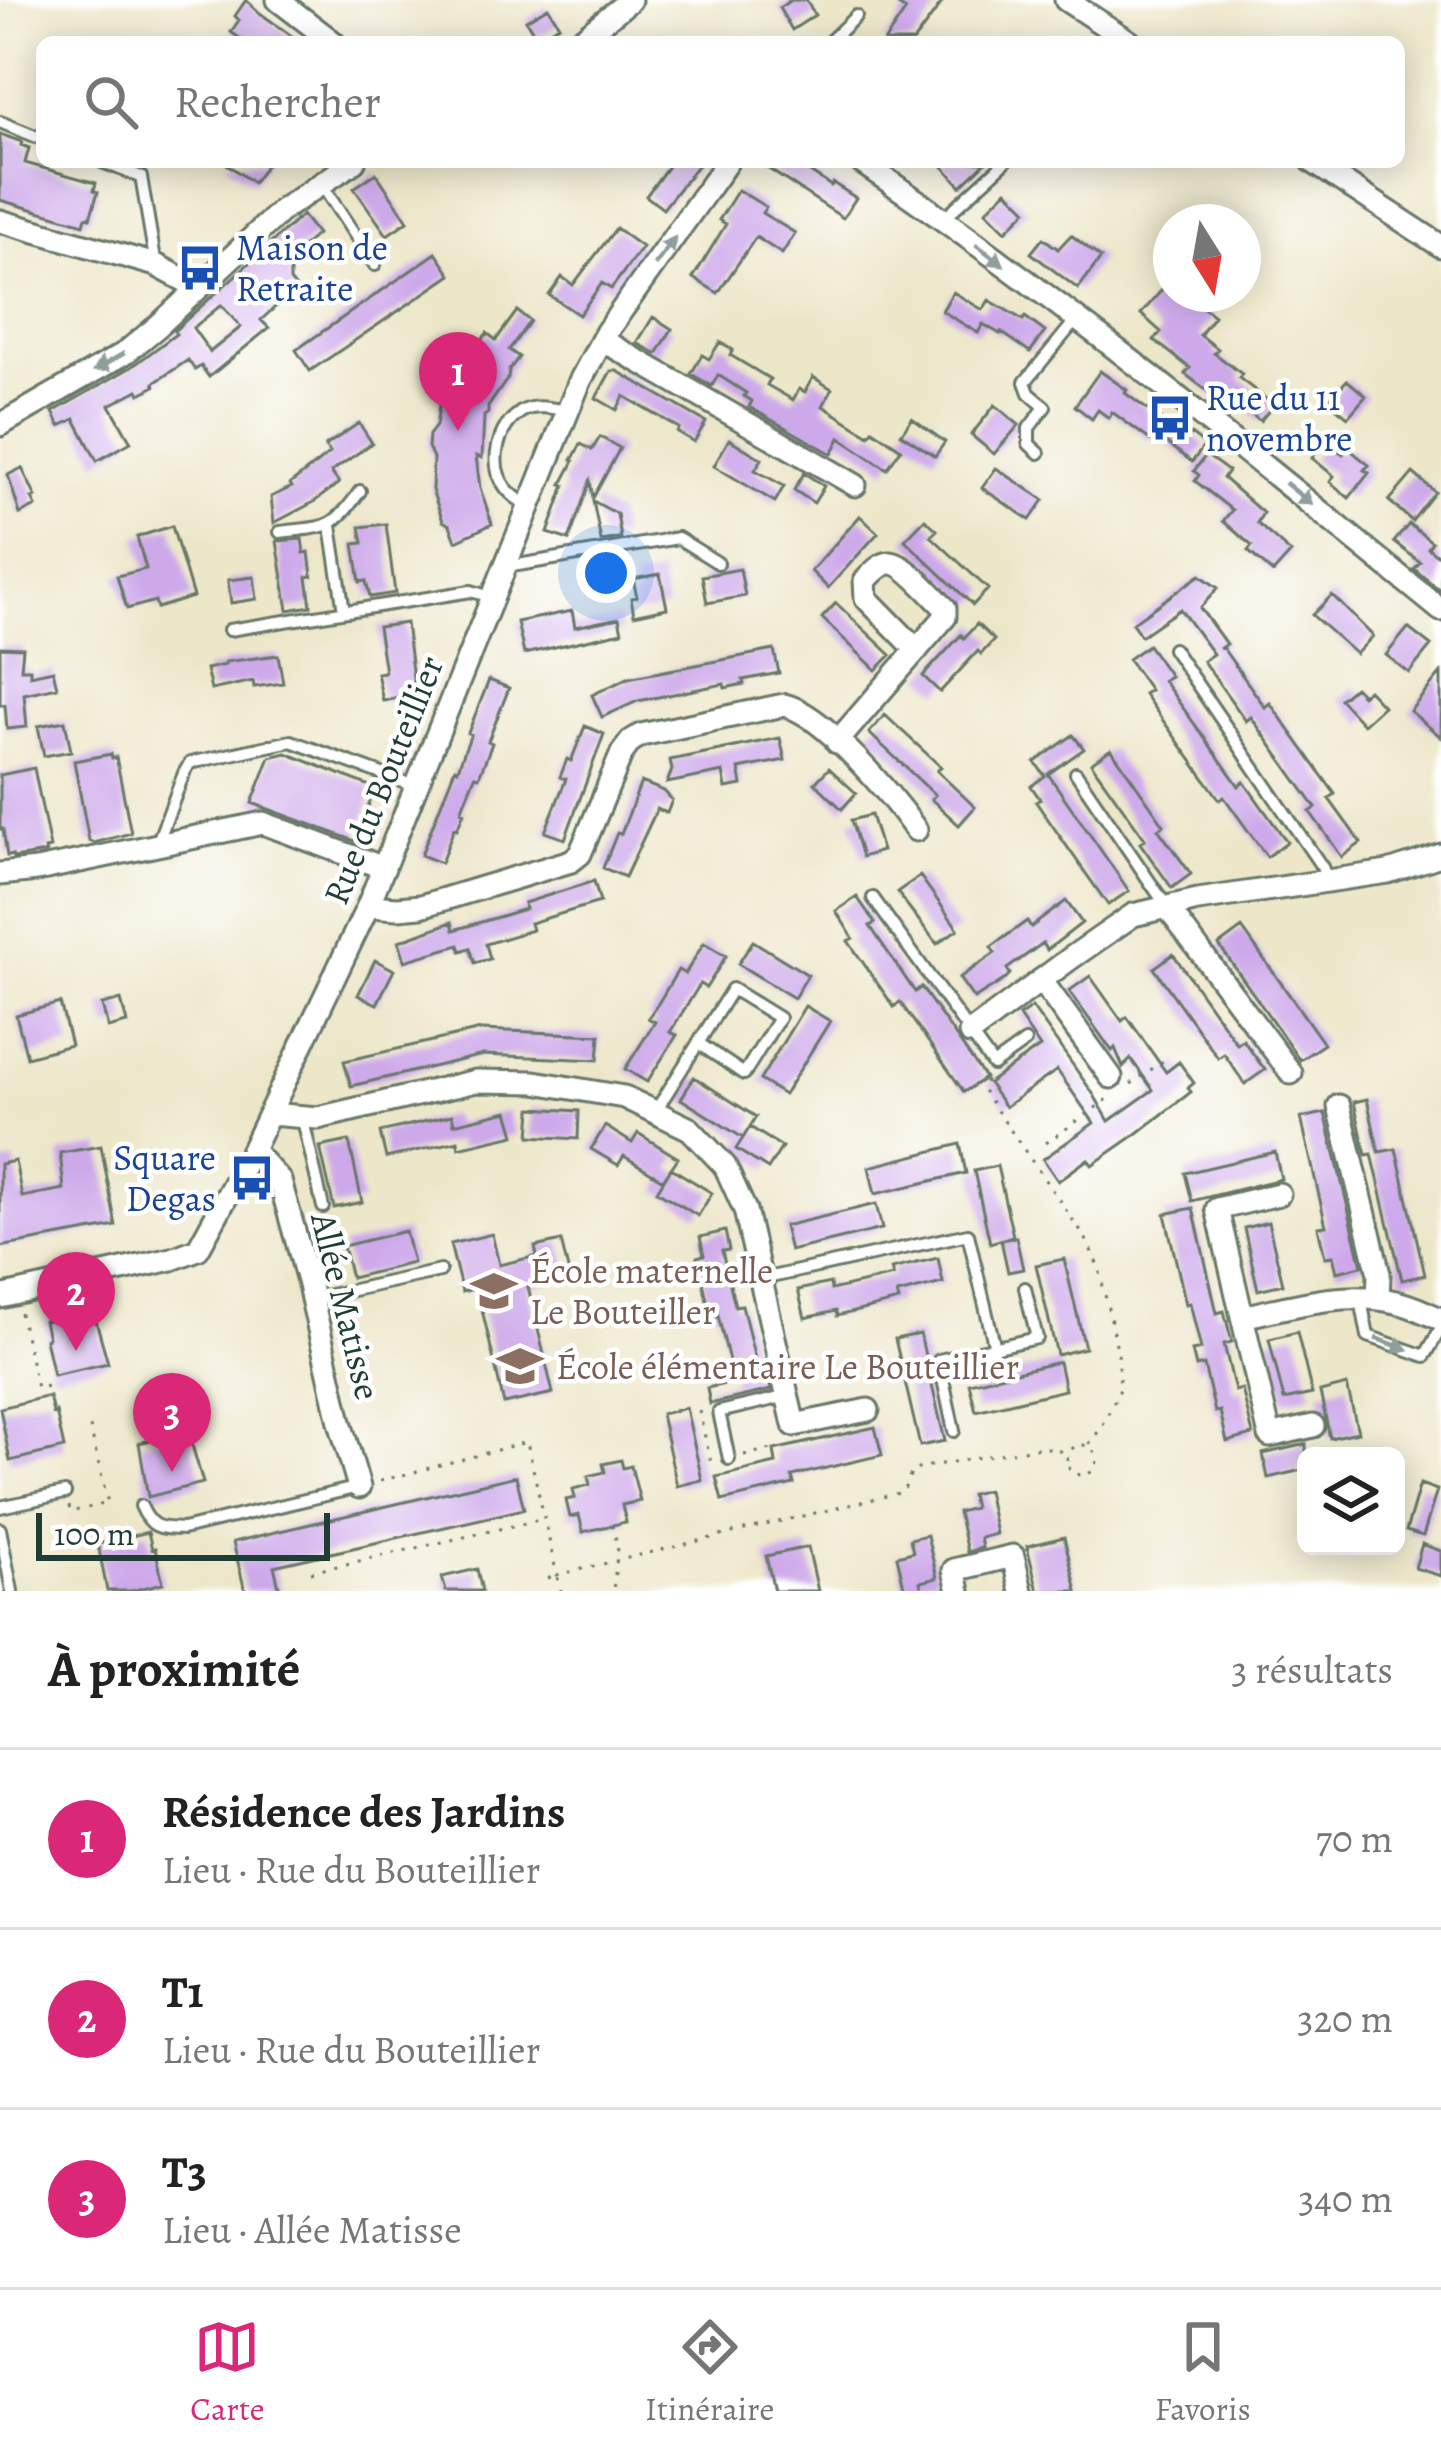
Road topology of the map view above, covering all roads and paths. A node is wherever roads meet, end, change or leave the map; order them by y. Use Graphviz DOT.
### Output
graph roads {
  1 [pos="278,0"];
  2 [pos="630,0"];
  3 [pos="1066,0"];
  4 [pos="856,16"];
  5 [pos="325,36"];
  6 [pos="585,36"];
  7 [pos="836,36"];
  8 [pos="1121,36"];
  9 [pos="0,122"];
  10 [pos="36,137"];
  11 [pos="118,168"];
  12 [pos="345,168"];
  13 [pos="724,168"];
  14 [pos="870,168"];
  15 [pos="998,168"];
  16 [pos="1322,168"];
  17 [pos="321,184"];
  18 [pos="943,219"];
  19 [pos="0,221"];
  20 [pos="1441,246"];
  21 [pos="156,265"];
  22 [pos="375,265"];
  23 [pos="199,288"];
  24 [pos="1076,320"];
  25 [pos="602,340"];
  26 [pos="567,411"];
  27 [pos="0,425"];
  28 [pos="1039,453"];
  29 [pos="855,485"];
  30 [pos="360,491"];
  31 [pos="528,507"];
  32 [pos="331,526"];
  33 [pos="280,532"];
  34 [pos="506,561"];
  35 [pos="718,563"];
  36 [pos="492,597"];
  37 [pos="1441,610"];
  38 [pos="344,611"];
  39 [pos="229,629"];
  40 [pos="1173,649"];
  41 [pos="917,650"];
  42 [pos="837,742"];
  43 [pos="1076,773"];
  44 [pos="418,787"];
  45 [pos="916,830"];
  46 [pos="157,845"];
  47 [pos="1441,856"];
  48 [pos="384,868"];
  49 [pos="0,874"];
  50 [pos="1328,881"];
  51 [pos="873,898"];
  52 [pos="368,906"];
  53 [pos="1167,907"];
  54 [pos="1041,980"];
  55 [pos="970,1034"];
  56 [pos="1025,1042"];
  57 [pos="698,1043"];
  58 [pos="1167,1058"];
  59 [pos="993,1065"];
  60 [pos="1291,1073"];
  61 [pos="1111,1077"];
  62 [pos="1339,1106"];
  63 [pos="655,1112"];
  64 [pos="270,1114"];
  65 [pos="302,1116"];
  66 [pos="1046,1143"];
  67 [pos="251,1150"];
  68 [pos="1279,1194"];
  69 [pos="323,1207"];
  70 [pos="440,1271"];
  71 [pos="762,1279"];
  72 [pos="1025,1288"];
  73 [pos="8,1295"];
  74 [pos="1369,1298"];
  75 [pos="312,1299"];
  76 [pos="1243,1317"];
  77 [pos="1441,1318"];
  78 [pos="1441,1328"];
  79 [pos="995,1348"];
  80 [pos="55,1385"];
  81 [pos="788,1396"];
  82 [pos="868,1410"];
  83 [pos="89,1423"];
  84 [pos="1313,1426"];
  85 [pos="954,1431"];
  86 [pos="1088,1444"];
  87 [pos="1067,1454"];
  88 [pos="729,1459"];
  89 [pos="359,1486"];
  90 [pos="65,1492"];
  91 [pos="141,1506"];
  92 [pos="0,1507"];
  93 [pos="544,1518"];
  94 [pos="612,1525"];
  95 [pos="0,1529"];
  96 [pos="618,1561"];
  97 [pos="310,1572"];
  98 [pos="557,1575"];
  99 [pos="548,1578"];
  100 [pos="12,1591"];
  101 [pos="561,1591"];
  102 [pos="614,1591"];
  103 [pos="959,1591"];
  104 [pos="1022,1591"];
  1 -- 5 [label="street"];
  2 -- 6 [label="street"];
  3 -- 8 [label="street"];
  4 -- 7 [label="lane"];
  9 -- 10 [label="lane"];
  11 -- 21 [label="lane"];
  12 -- 17 [label="street"];
  25 -- 13 [label="street, Rue du Bouteillier, one-way"];
  14 -- 18 [label="street"];
  15 -- 18 [label="lane"];
  16 -- 20 [label="street"];
  17 -- 22 [label="lane"];
  17 -- 23 [label="street"];
  18 -- 24 [label="street, one-way"];
  19 -- 21 [label="street"];
  21 -- 23 [label="street"];
  23 -- 27 [label="street, one-way"];
  24 -- 28 [label="lane"];
  24 -- 37 [label="street, one-way"];
  25 -- 26 [label="street, Rue du Bouteillier"];
  25 -- 29 [label="street"];
  26 -- 31 [label="street, Rue du Bouteillier"];
  26 -- 31 [label="lane"];
  30 -- 32 [label="lane"];
  31 -- 34 [label="street, Rue du Bouteillier"];
  32 -- 33 [label="lane"];
  32 -- 38 [label="lane"];
  34 -- 35 [label="lane"];
  34 -- 36 [label="street, Rue du Bouteillier"];
  36 -- 38 [label="lane"];
  36 -- 44 [label="street, Rue du Bouteillier"];
  38 -- 39 [label="lane"];
  40 -- 50 [label="lane"];
  41 -- 42 [label="street"];
  42 -- 45 [label="street"];
  42 -- 52 [label="street"];
  43 -- 53 [label="lane"];
  44 -- 46 [label="lane"];
  44 -- 48 [label="street, Rue du Bouteillier"];
  46 -- 48 [label="street"];
  46 -- 49 [label="street"];
  47 -- 50 [label="street"];
  48 -- 52 [label="street, Rue du Bouteillier"];
  50 -- 53 [label="street"];
  51 -- 55 [label="lane"];
  52 -- 64 [label="street, Rue du Bouteillier"];
  53 -- 54 [label="street"];
  53 -- 60 [label="street"];
  54 -- 55 [label="street"];
  54 -- 61 [label="street"];
  55 -- 59 [label="lane"];
  56 -- 59 [label="lane"];
  57 -- 57 [label="lane"];
  57 -- 63 [label="lane"];
  58 -- 66 [label="path"];
  59 -- 86 [label="path"];
  62 -- 74 [label="street"];
  63 -- 65 [label="street"];
  63 -- 71 [label="street"];
  64 -- 65 [label="street"];
  64 -- 67 [label="street, Rue du Bouteillier"];
  65 -- 69 [label="lane"];
  67 -- 73 [label="street, Rue du Bouteillier"];
  67 -- 75 [label="street, Allée Matisse"];
  68 -- 76 [label="street"];
  70 -- 75 [label="lane"];
  71 -- 79 [label="lane"];
  71 -- 81 [label="street"];
  72 -- 79 [label="lane"];
  73 -- 80 [label="path"];
  74 -- 76 [label="street"];
  74 -- 77 [label="street"];
  74 -- 78 [label="lane, one-way"];
  75 -- 89 [label="street, Allée Matisse"];
  76 -- 84 [label="street"];
  79 -- 85 [label="lane"];
  81 -- 82 [label="street"];
  81 -- 88 [label="lane"];
  83 -- 90 [label="path"];
  86 -- 87 [label="path"];
  86 -- 87 [label="path"];
  87 -- 96 [label="path"];
  89 -- 91 [label="lane"];
  89 -- 93 [label="path"];
  90 -- 92 [label="lane"];
  93 -- 97 [label="path"];
  93 -- 98 [label="path"];
  94 -- 96 [label="path"];
  95 -- 100 [label="lane"];
  96 -- 98 [label="path"];
  96 -- 102 [label="path"];
  98 -- 99 [label="path"];
  98 -- 101 [label="path"];
  103 -- 104 [label="street"];
}
